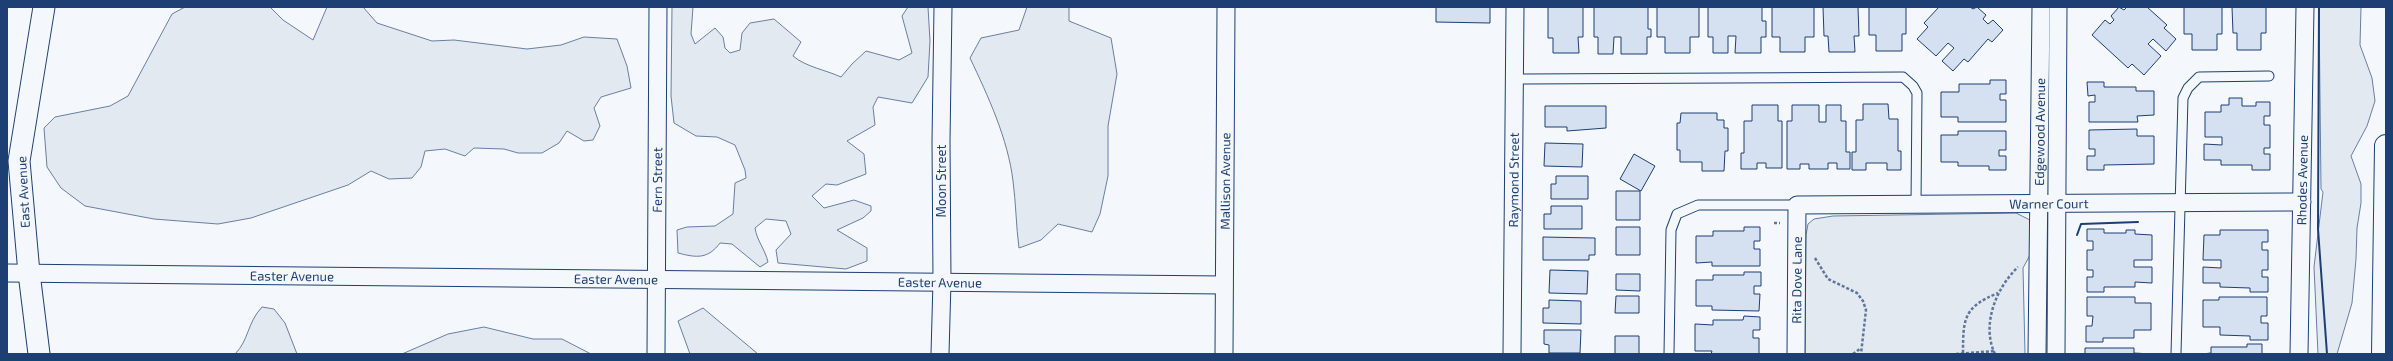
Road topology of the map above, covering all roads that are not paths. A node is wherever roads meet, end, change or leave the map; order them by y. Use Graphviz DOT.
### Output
graph roads {
  1 [pos="44,7"];
  2 [pos="658,7"];
  3 [pos="943,7"];
  4 [pos="1226,7"];
  5 [pos="1515,7"];
  6 [pos="2041,7"];
  7 [pos="2058,7"];
  8 [pos="2305,7"];
  9 [pos="2269,76"];
  10 [pos="1514,80"];
  11 [pos="2386,146"];
  12 [pos="2302,202"];
  13 [pos="2178,203"];
  14 [pos="2058,204"];
  15 [pos="1797,205"];
  16 [pos="1916,205"];
  17 [pos="2038,205"];
  18 [pos="7,273"];
  19 [pos="29,273"];
  20 [pos="656,279"];
  21 [pos="942,282"];
  22 [pos="1224,285"];
  23 [pos="39,354"];
  24 [pos="656,354"];
  25 [pos="940,354"];
  26 [pos="1224,354"];
  27 [pos="1512,354"];
  28 [pos="1669,354"];
  29 [pos="1796,354"];
  30 [pos="2037,354"];
  31 [pos="2056,354"];
  32 [pos="2176,354"];
  33 [pos="2299,354"];
  34 [pos="2383,354"];
  1 -- 19 [label="street, East Avenue"];
  2 -- 20 [label="street, Fern Street"];
  3 -- 21 [label="street, Moon Street"];
  4 -- 22 [label="street, Mallison Avenue"];
  5 -- 10 [label="street, Raymond Street"];
  6 -- 17 [label="street, Edgewood Avenue"];
  7 -- 14 [label="street, Edgewood Avenue"];
  8 -- 12 [label="street, Rhodes Avenue"];
  9 -- 13 [label="lane"];
  10 -- 16 [label="lane"];
  10 -- 27 [label="street, Raymond Street"];
  11 -- 34 [label="main road"];
  12 -- 13 [label="street, Warner Court"];
  12 -- 33 [label="street, Rhodes Avenue"];
  13 -- 14 [label="street, Warner Court"];
  13 -- 32 [label="lane"];
  14 -- 17 [label="street, Warner Court"];
  14 -- 31 [label="street, Edgewood Avenue"];
  15 -- 16 [label="street, Warner Court"];
  15 -- 28 [label="lane"];
  15 -- 29 [label="street, Rita Dove Lane"];
  16 -- 17 [label="street, Warner Court"];
  17 -- 30 [label="street, Edgewood Avenue"];
  18 -- 19 [label="street, Easter Avenue"];
  19 -- 20 [label="street, Easter Avenue"];
  19 -- 23 [label="street, East Avenue"];
  20 -- 21 [label="street, Easter Avenue"];
  20 -- 24 [label="street, Fern Street"];
  21 -- 22 [label="street, Easter Avenue"];
  21 -- 25 [label="street, Moon Street"];
  22 -- 26 [label="street, Mallison Avenue"];
}
